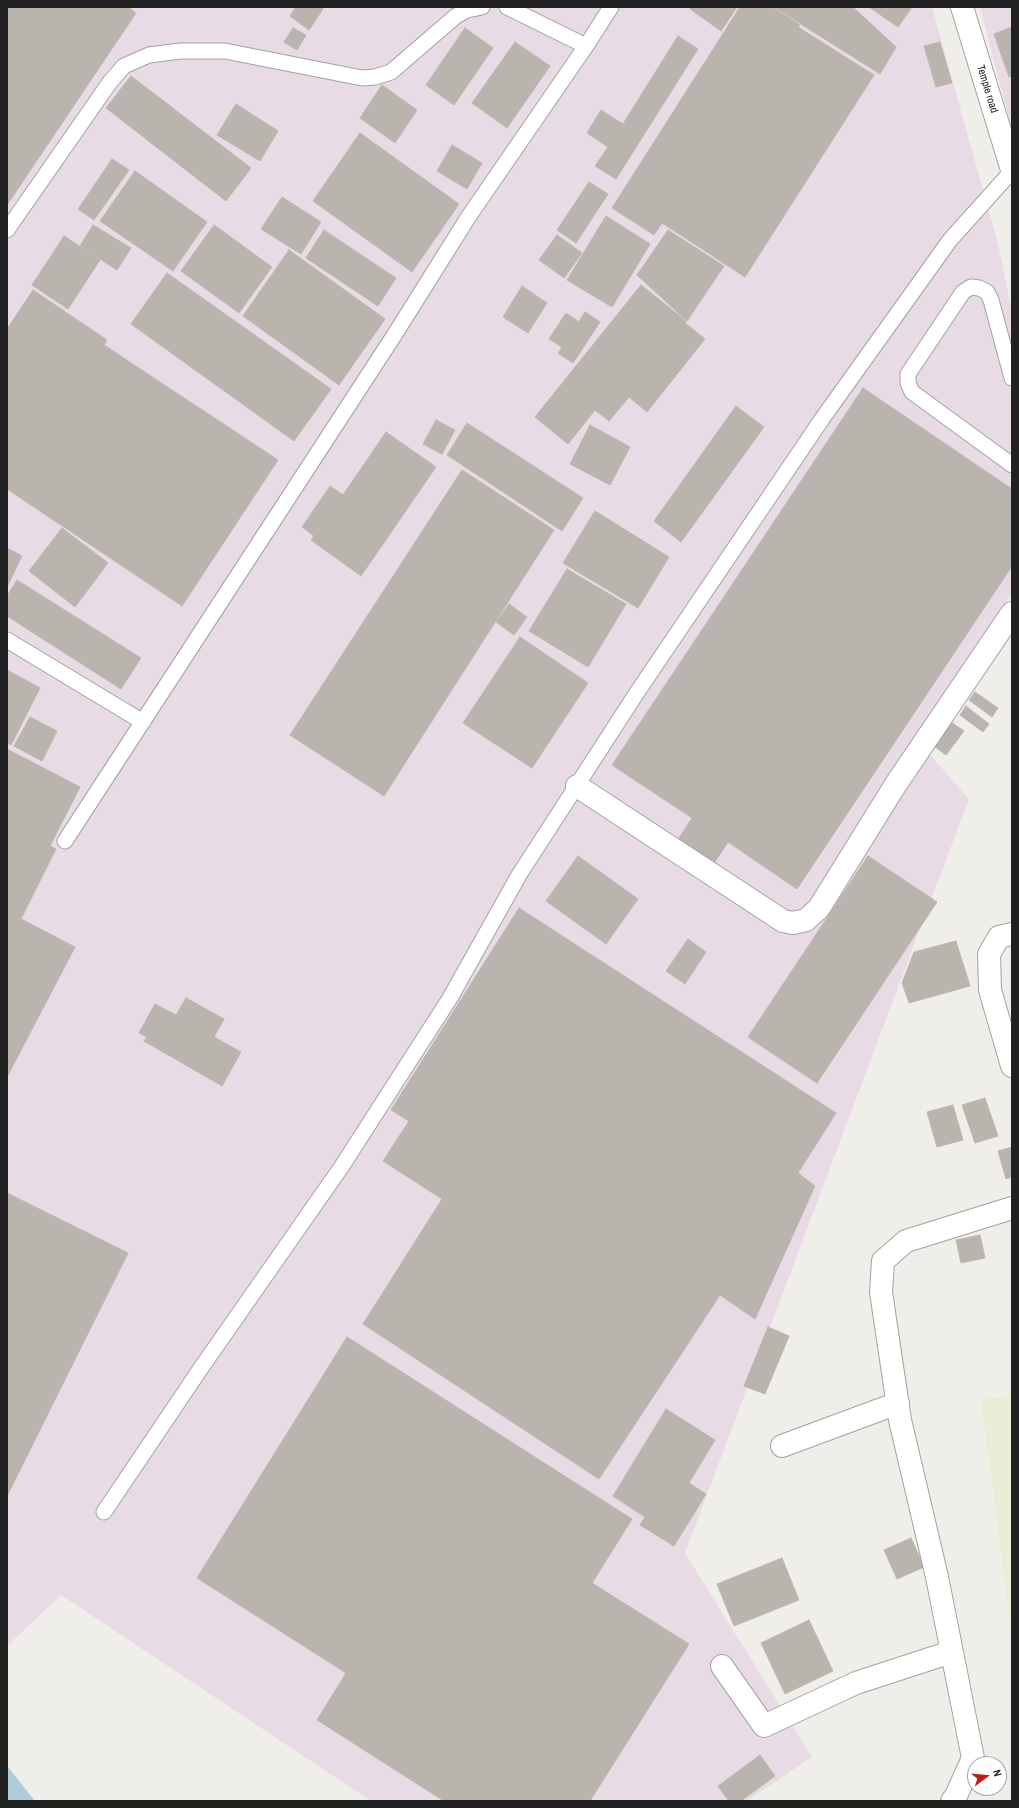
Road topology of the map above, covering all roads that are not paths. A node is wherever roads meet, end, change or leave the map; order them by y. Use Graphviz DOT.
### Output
graph roads {
  1 [pos="482,7"];
  2 [pos="507,7"];
  3 [pos="611,7"];
  4 [pos="962,7"];
  5 [pos="586,46"];
  6 [pos="1012,171"];
  7 [pos="7,230"];
  8 [pos="1012,378"];
  9 [pos="1012,465"];
  10 [pos="1012,613"];
  11 [pos="7,640"];
  12 [pos="143,722"];
  13 [pos="577,786"];
  14 [pos="65,840"];
  15 [pos="1012,934"];
  16 [pos="1012,1066"];
  17 [pos="1012,1208"];
  18 [pos="898,1403"];
  19 [pos="782,1446"];
  20 [pos="104,1512"];
  21 [pos="951,1652"];
  22 [pos="722,1666"];
  23 [pos="952,1801"];
  1 -- 7 [label="lane"];
  2 -- 5 [label="lane"];
  3 -- 5 [label="lane"];
  4 -- 6 [label="street, Temple road"];
  5 -- 12 [label="lane"];
  6 -- 13 [label="lane"];
  8 -- 9 [label="lane"];
  10 -- 13 [label="street"];
  11 -- 12 [label="lane"];
  12 -- 14 [label="lane"];
  13 -- 20 [label="lane"];
  15 -- 16 [label="street"];
  17 -- 18 [label="street"];
  18 -- 19 [label="street"];
  18 -- 21 [label="street"];
  21 -- 22 [label="street"];
  21 -- 23 [label="street"];
}
